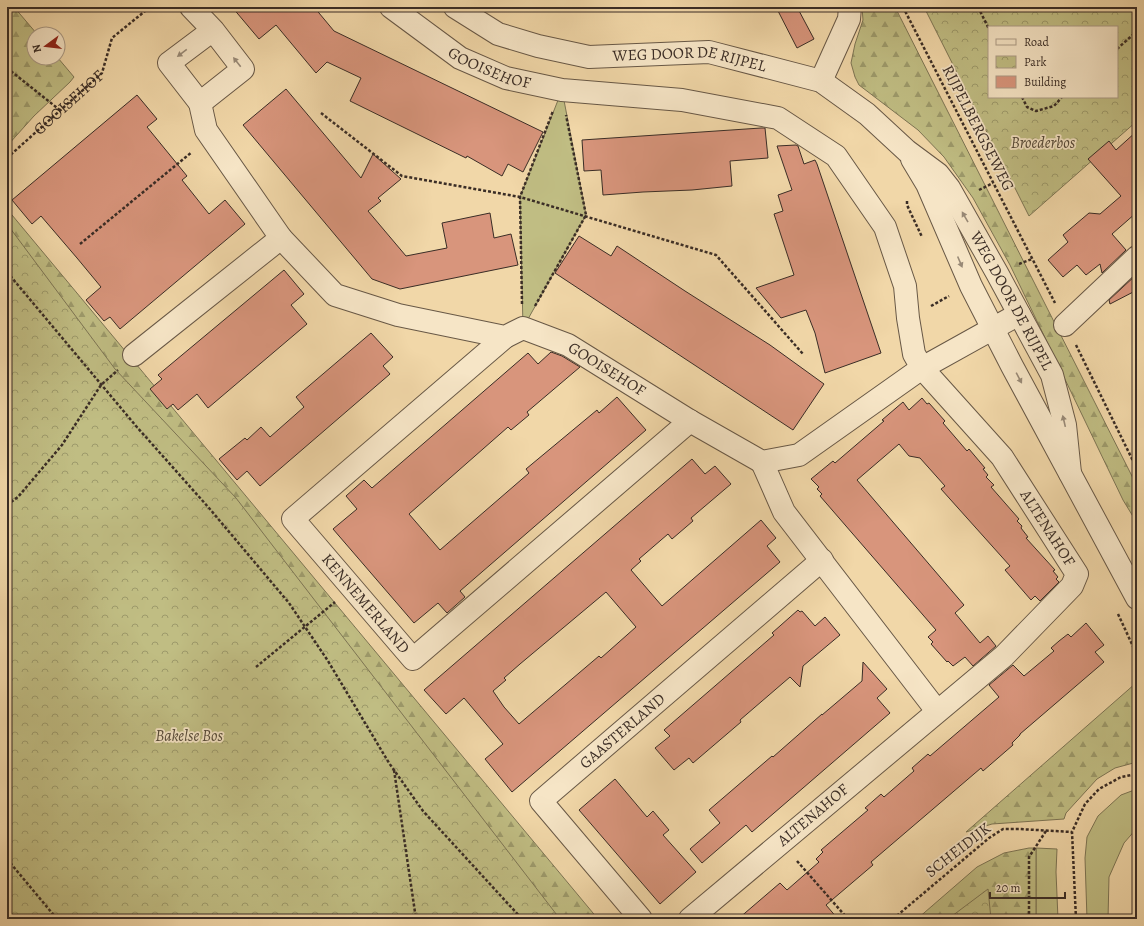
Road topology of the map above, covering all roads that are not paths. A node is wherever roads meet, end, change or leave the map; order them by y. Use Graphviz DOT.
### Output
graph roads {
  1 [pos="191,7"];
  2 [pos="391,7"];
  3 [pos="455,7"];
  4 [pos="850,7"];
  5 [pos="213,30"];
  6 [pos="821,81"];
  7 [pos="200,103"];
  8 [pos="907,151"];
  9 [pos="281,238"];
  10 [pos="1137,257"];
  11 [pos="1020,314"];
  12 [pos="1065,325"];
  13 [pos="994,329"];
  14 [pos="514,333"];
  15 [pos="134,355"];
  16 [pos="922,368"];
  17 [pos="690,421"];
  18 [pos="762,462"];
  19 [pos="1070,473"];
  20 [pos="822,560"];
  21 [pos="1137,598"];
  22 [pos="937,711"];
  23 [pos="641,919"];
  24 [pos="690,919"];
  1 -- 5 [label="street"];
  2 -- 16 [label="street, GOOISEHOF"];
  3 -- 6 [label="street, WEG DOOR DE RIJPEL"];
  4 -- 6 [label="street"];
  7 -- 5 [label="street, one-way"];
  5 -- 7 [label="street, GOOISEHOF, one-way"];
  6 -- 8 [label="street, WEG DOOR DE RIJPEL"];
  7 -- 9 [label="street, GOOISEHOF"];
  11 -- 8 [label="street, WEG DOOR DE RIJPEL, one-way"];
  8 -- 13 [label="street, WEG DOOR DE RIJPEL, one-way"];
  9 -- 14 [label="street, GOOISEHOF"];
  9 -- 15 [label="street"];
  10 -- 12 [label="street"];
  11 -- 13 [label="street"];
  19 -- 11 [label="street, WEG DOOR DE RIJPEL, one-way"];
  13 -- 16 [label="street"];
  13 -- 19 [label="street, WEG DOOR DE RIJPEL, one-way"];
  14 -- 17 [label="street, GOOISEHOF"];
  14 -- 17 [label="street, KENNEMERLAND"];
  16 -- 18 [label="street"];
  16 -- 22 [label="street, ALTENAHOF"];
  17 -- 18 [label="street, GOOISEHOF"];
  18 -- 20 [label="street"];
  19 -- 21 [label="street, WEG DOOR DE RIJPEL"];
  20 -- 22 [label="street"];
  20 -- 23 [label="street, GAASTERLAND"];
  22 -- 24 [label="street, ALTENAHOF"];
}
